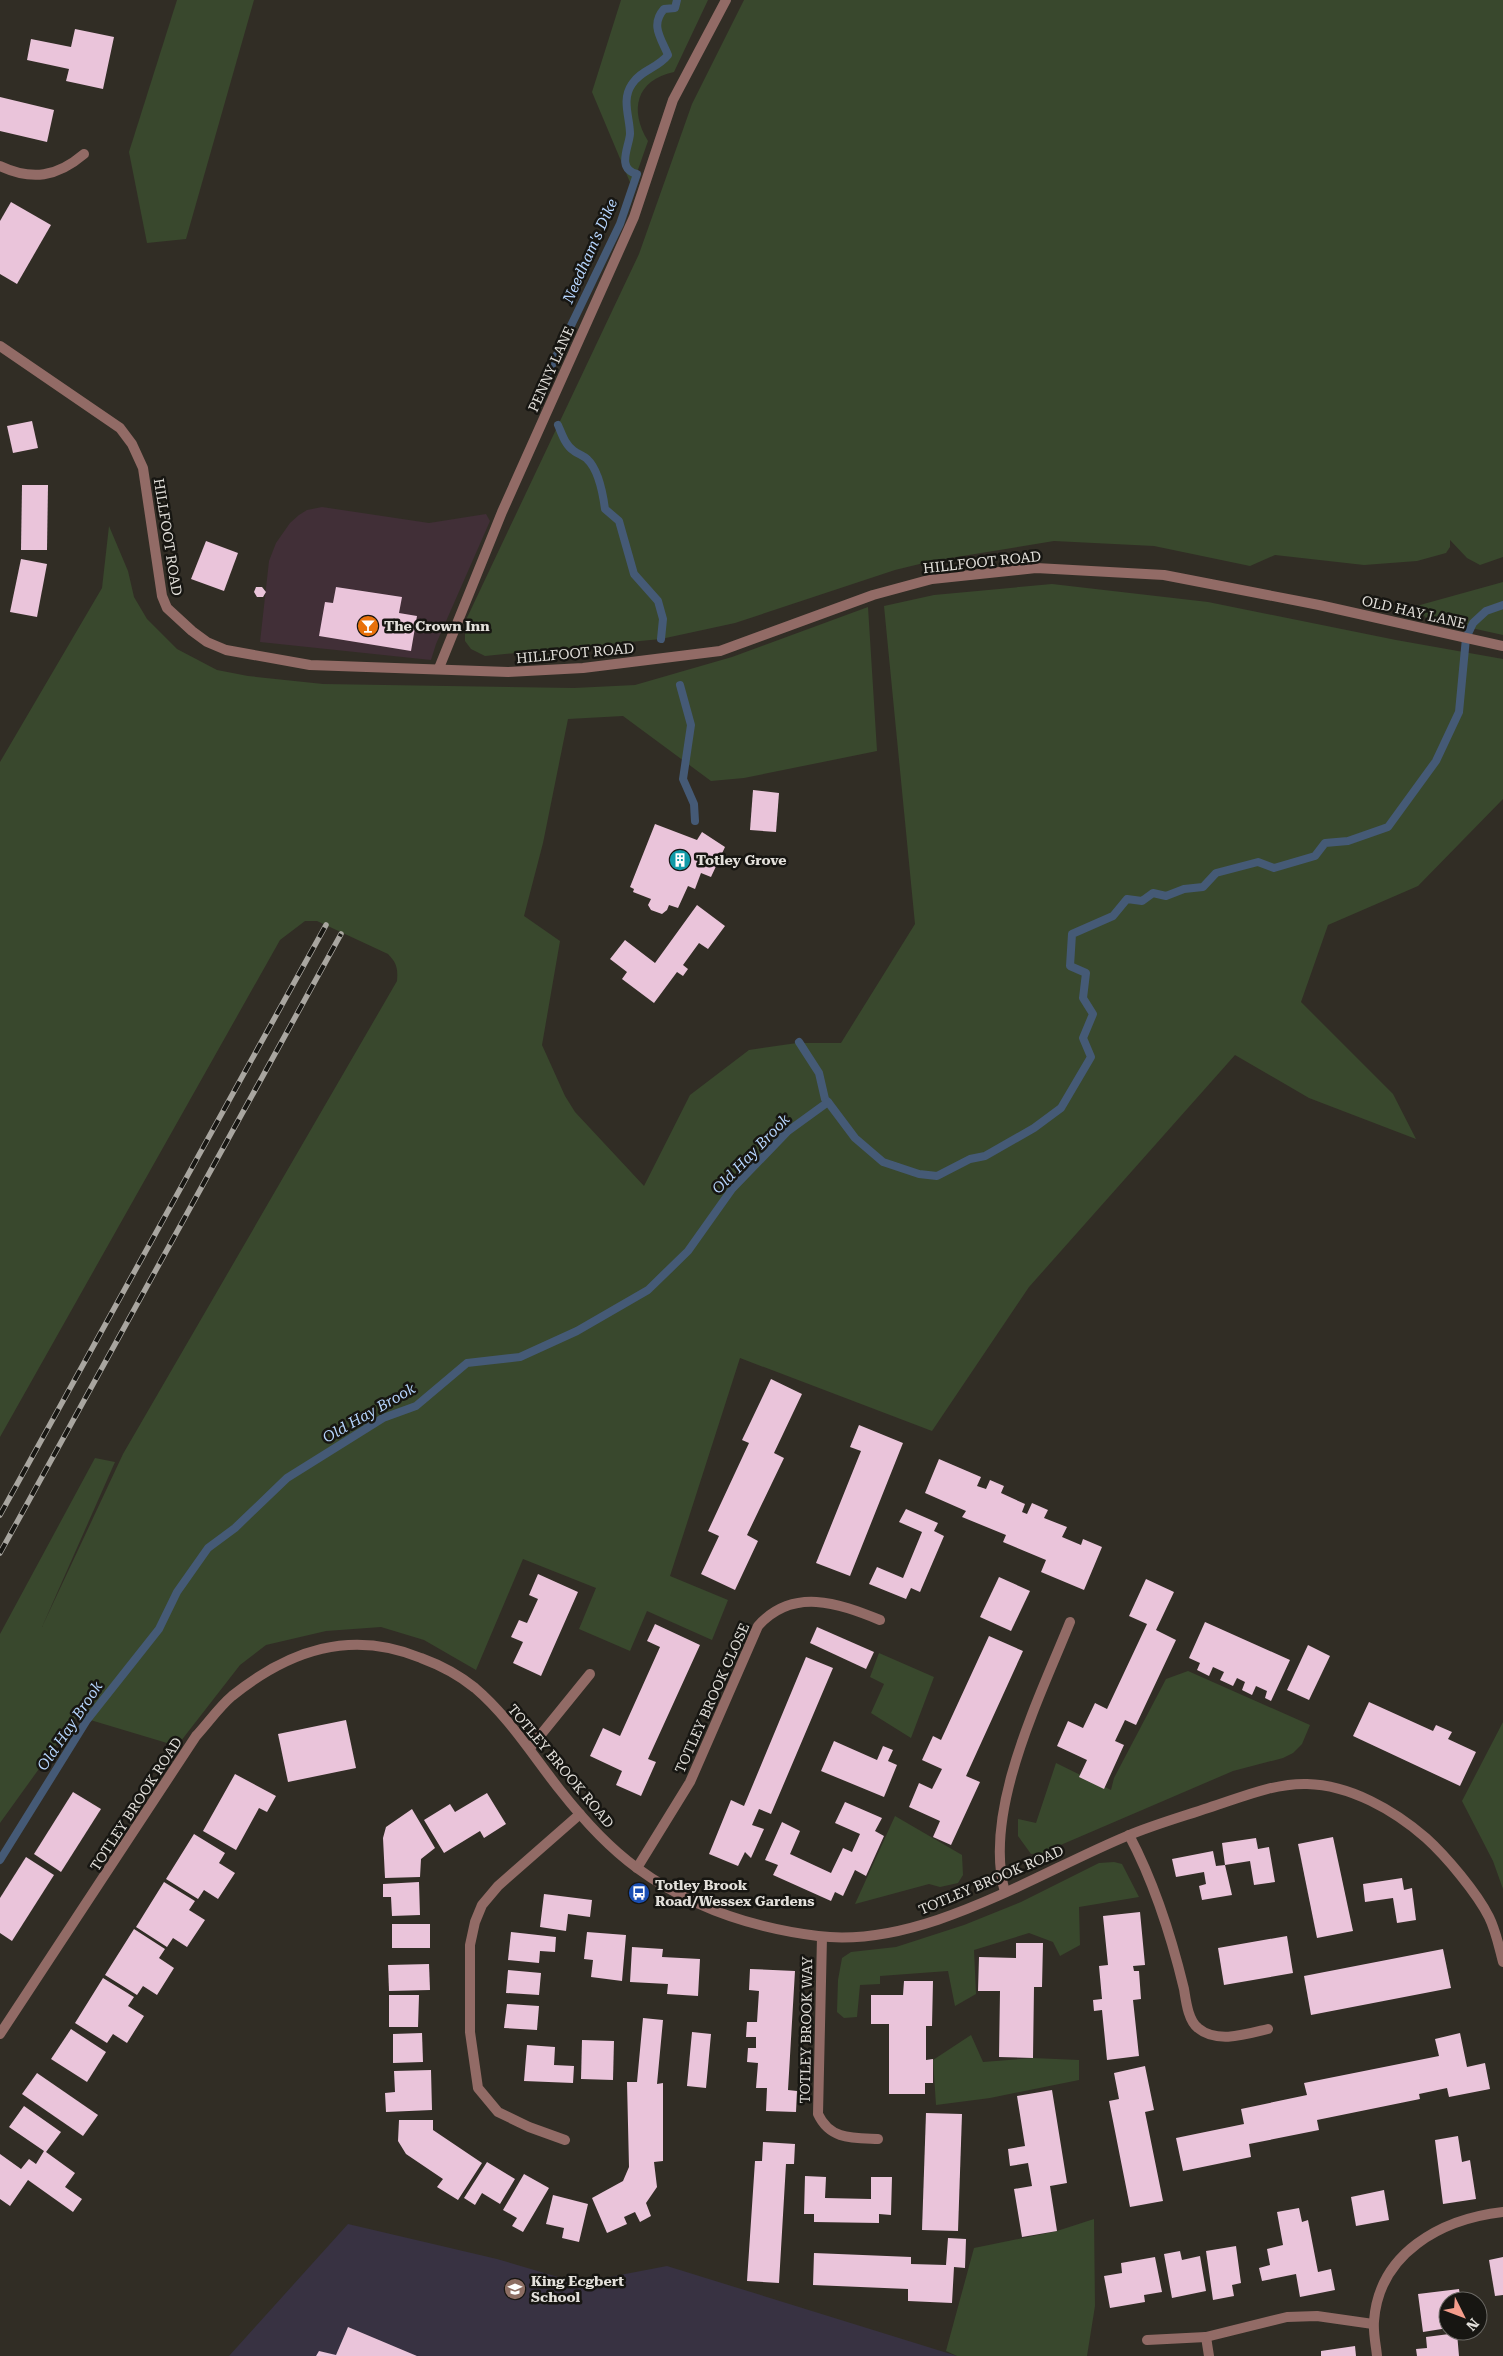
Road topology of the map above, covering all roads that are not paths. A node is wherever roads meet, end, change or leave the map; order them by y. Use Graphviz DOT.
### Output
graph roads {
  1 [pos="726,0"];
  2 [pos="84,154"];
  3 [pos="0,166"];
  4 [pos="0,346"];
  5 [pos="1319,605"];
  6 [pos="1503,646"];
  7 [pos="439,668"];
  8 [pos="880,1620"];
  9 [pos="1070,1622"];
  10 [pos="590,1674"];
  11 [pos="530,1748"];
  12 [pos="580,1814"];
  13 [pos="1129,1834"];
  14 [pos="637,1868"];
  15 [pos="1005,1892"];
  16 [pos="822,1937"];
  17 [pos="1503,1962"];
  18 [pos="1268,2030"];
  19 [pos="0,2034"];
  20 [pos="878,2139"];
  21 [pos="565,2140"];
  22 [pos="1503,2212"];
  23 [pos="1373,2324"];
  24 [pos="1206,2338"];
  25 [pos="1147,2340"];
  26 [pos="1210,2356"];
  27 [pos="1377,2356"];
  1 -- 7 [label="street, PENNY LANE"];
  2 -- 3 [label="street"];
  4 -- 7 [label="street, HILLFOOT ROAD"];
  5 -- 6 [label="street, OLD HAY LANE"];
  5 -- 7 [label="street, HILLFOOT ROAD"];
  8 -- 14 [label="street, TOTLEY BROOK CLOSE"];
  9 -- 15 [label="street"];
  10 -- 11 [label="street"];
  11 -- 12 [label="street, TOTLEY BROOK ROAD"];
  11 -- 19 [label="street, TOTLEY BROOK ROAD"];
  12 -- 14 [label="street, TOTLEY BROOK ROAD"];
  12 -- 21 [label="street"];
  13 -- 15 [label="street, TOTLEY BROOK ROAD"];
  13 -- 17 [label="street, TOTLEY BROOK ROAD"];
  13 -- 18 [label="street"];
  14 -- 16 [label="street, TOTLEY BROOK ROAD"];
  15 -- 16 [label="street, TOTLEY BROOK ROAD"];
  16 -- 20 [label="street, TOTLEY BROOK WAY"];
  22 -- 23 [label="street"];
  23 -- 24 [label="street"];
  23 -- 27 [label="street"];
  24 -- 25 [label="street"];
  24 -- 26 [label="street"];
}
